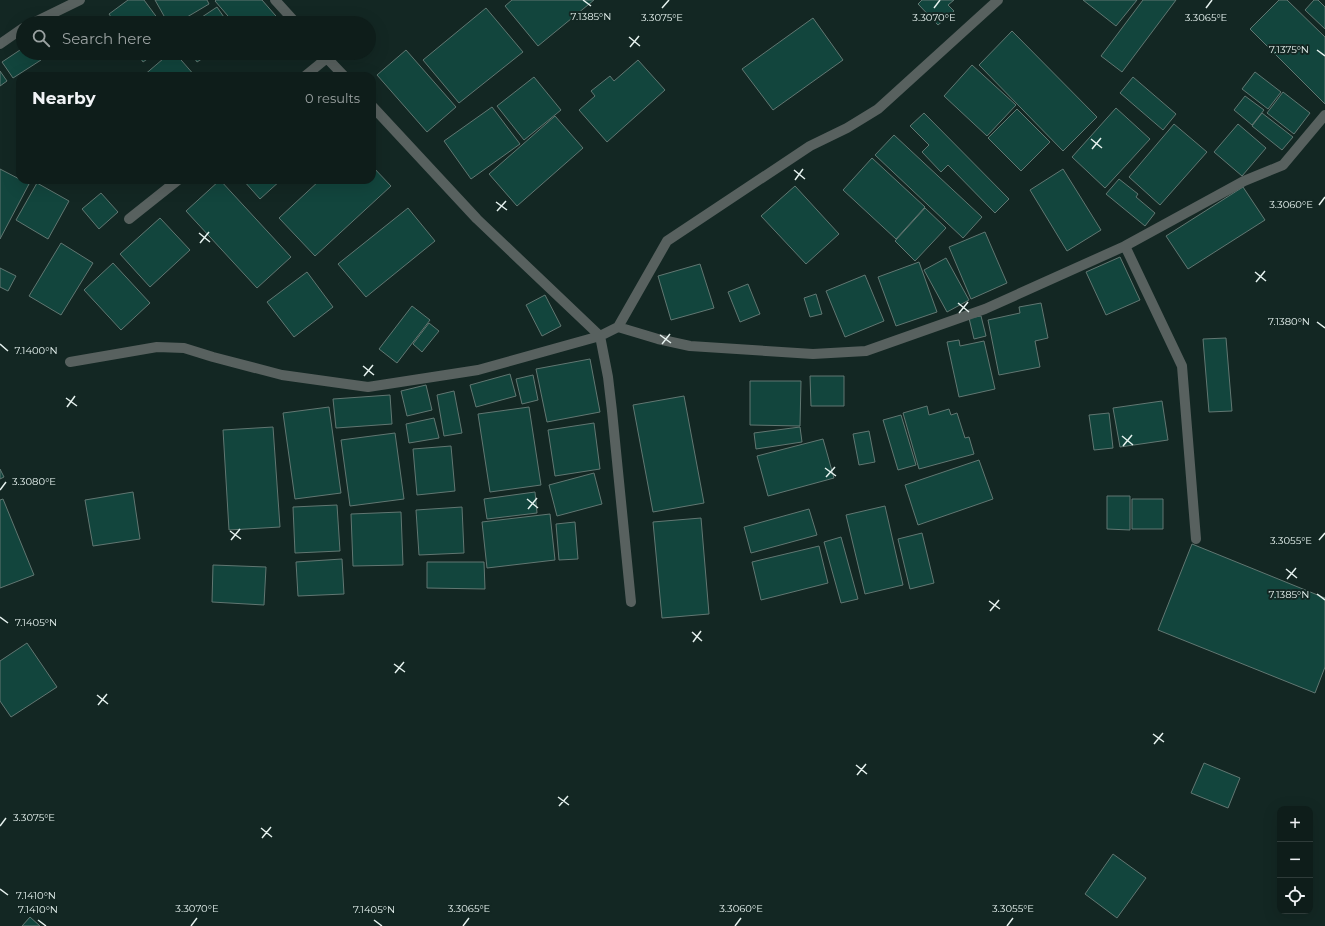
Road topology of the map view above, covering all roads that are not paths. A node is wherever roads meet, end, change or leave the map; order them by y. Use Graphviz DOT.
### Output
graph roads {
  1 [pos="80,0"];
  2 [pos="276,0"];
  3 [pos="998,0"];
  4 [pos="47,16"];
  5 [pos="290,16"];
  6 [pos="16,33"];
  7 [pos="0,44"];
  8 [pos="320,60"];
  9 [pos="330,60"];
  10 [pos="309,72"];
  11 [pos="340,72"];
  12 [pos="376,110"];
  13 [pos="1325,115"];
  14 [pos="173,184"];
  15 [pos="129,219"];
  16 [pos="1125,246"];
  17 [pos="618,327"];
  18 [pos="600,336"];
  19 [pos="70,362"];
  20 [pos="1196,539"];
  21 [pos="631,602"];
  1 -- 4 [label="street"];
  2 -- 5 [label="street"];
  3 -- 17 [label="street"];
  6 -- 7 [label="street"];
  8 -- 10 [label="street"];
  9 -- 11 [label="street"];
  12 -- 18 [label="street"];
  13 -- 16 [label="street"];
  14 -- 15 [label="street"];
  16 -- 17 [label="street"];
  16 -- 20 [label="street"];
  17 -- 18 [label="street"];
  18 -- 19 [label="street"];
  18 -- 21 [label="street"];
}
